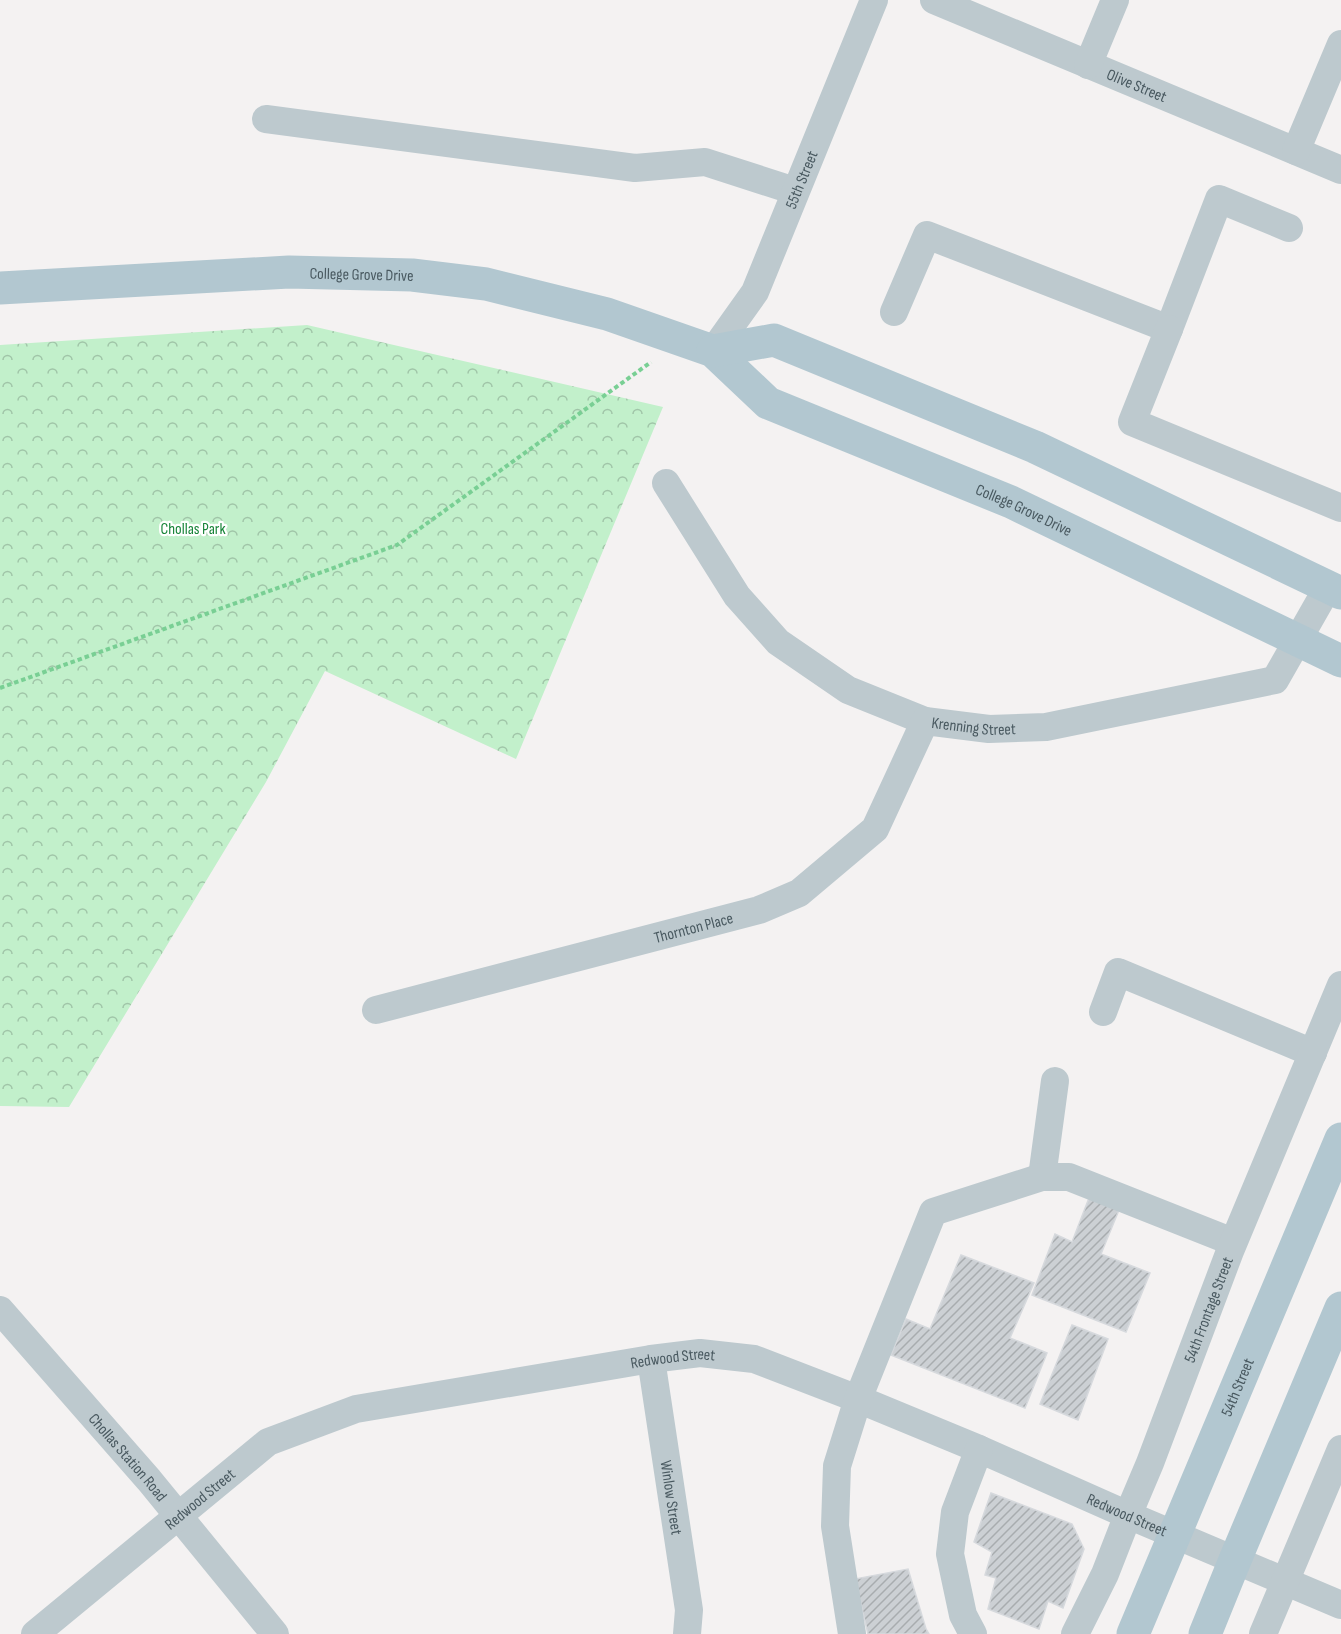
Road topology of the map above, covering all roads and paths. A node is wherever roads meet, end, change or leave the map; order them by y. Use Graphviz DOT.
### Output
graph roads {
  1 [pos="874,0"];
  2 [pos="934,0"];
  3 [pos="1115,0"];
  4 [pos="1341,44"];
  5 [pos="1088,65"];
  6 [pos="266,119"];
  7 [pos="1296,151"];
  8 [pos="1341,171"];
  9 [pos="795,191"];
  10 [pos="1289,228"];
  11 [pos="0,288"];
  12 [pos="894,312"];
  13 [pos="1168,329"];
  14 [pos="681,340"];
  15 [pos="714,351"];
  16 [pos="666,483"];
  17 [pos="1341,508"];
  18 [pos="1334,590"];
  19 [pos="1298,640"];
  20 [pos="1341,661"];
  21 [pos="0,688"];
  22 [pos="925,721"];
  23 [pos="1341,985"];
  24 [pos="376,1010"];
  25 [pos="1103,1012"];
  26 [pos="1313,1053"];
  27 [pos="1056,1081"];
  28 [pos="1341,1139"];
  29 [pos="1042,1177"];
  30 [pos="1233,1242"];
  31 [pos="1341,1308"];
  32 [pos="0,1310"];
  33 [pos="651,1359"];
  34 [pos="858,1399"];
  35 [pos="979,1449"];
  36 [pos="1341,1449"];
  37 [pos="1128,1515"];
  38 [pos="179,1516"];
  39 [pos="1175,1535"];
  40 [pos="1235,1560"];
  41 [pos="1286,1581"];
  42 [pos="1341,1605"];
  43 [pos="35,1634"];
  44 [pos="274,1634"];
  45 [pos="687,1634"];
  46 [pos="852,1634"];
  47 [pos="973,1634"];
  48 [pos="1075,1634"];
  49 [pos="1133,1634"];
  50 [pos="1205,1634"];
  51 [pos="1263,1634"];
  1 -- 9 [label="street, 55th Street"];
  2 -- 5 [label="street, Olive Street"];
  3 -- 5 [label="street"];
  4 -- 7 [label="street"];
  5 -- 7 [label="street, Olive Street"];
  6 -- 9 [label="street"];
  7 -- 8 [label="street, Olive Street"];
  9 -- 15 [label="street, 55th Street"];
  10 -- 13 [label="street"];
  11 -- 14 [label="main road, College Grove Drive"];
  12 -- 13 [label="street"];
  13 -- 17 [label="street"];
  14 -- 15 [label="main road, College Grove Drive"];
  14 -- 21 [label="path"];
  15 -- 18 [label="main road, College Grove Drive"];
  15 -- 19 [label="main road, College Grove Drive"];
  16 -- 22 [label="street, Krenning Street"];
  18 -- 19 [label="street, Krenning Street"];
  19 -- 20 [label="main road, College Grove Drive"];
  19 -- 22 [label="street, Krenning Street"];
  22 -- 24 [label="street, Thornton Place"];
  23 -- 26 [label="street, 54th Frontage Street"];
  25 -- 26 [label="street"];
  26 -- 30 [label="street, 54th Frontage Street"];
  27 -- 29 [label="street"];
  28 -- 39 [label="main road, 54th Street"];
  29 -- 30 [label="street"];
  29 -- 34 [label="street"];
  30 -- 37 [label="street, 54th Frontage Street"];
  31 -- 40 [label="main road"];
  32 -- 38 [label="street, Chollas Station Road"];
  33 -- 34 [label="street, Redwood Street"];
  33 -- 38 [label="street, Redwood Street"];
  33 -- 45 [label="street, Winlow Street"];
  34 -- 35 [label="street, Redwood Street"];
  34 -- 46 [label="street"];
  35 -- 37 [label="street, Redwood Street"];
  35 -- 47 [label="street"];
  36 -- 41 [label="street"];
  37 -- 39 [label="street, Redwood Street"];
  37 -- 48 [label="street, 54th Frontage Street"];
  38 -- 43 [label="street, Redwood Street"];
  38 -- 44 [label="street, Chollas Station Road"];
  39 -- 40 [label="street, Redwood Street"];
  39 -- 49 [label="main road, 54th Street"];
  40 -- 41 [label="street, Redwood Street"];
  40 -- 50 [label="main road"];
  41 -- 42 [label="street, Redwood Street"];
  41 -- 51 [label="street"];
}
